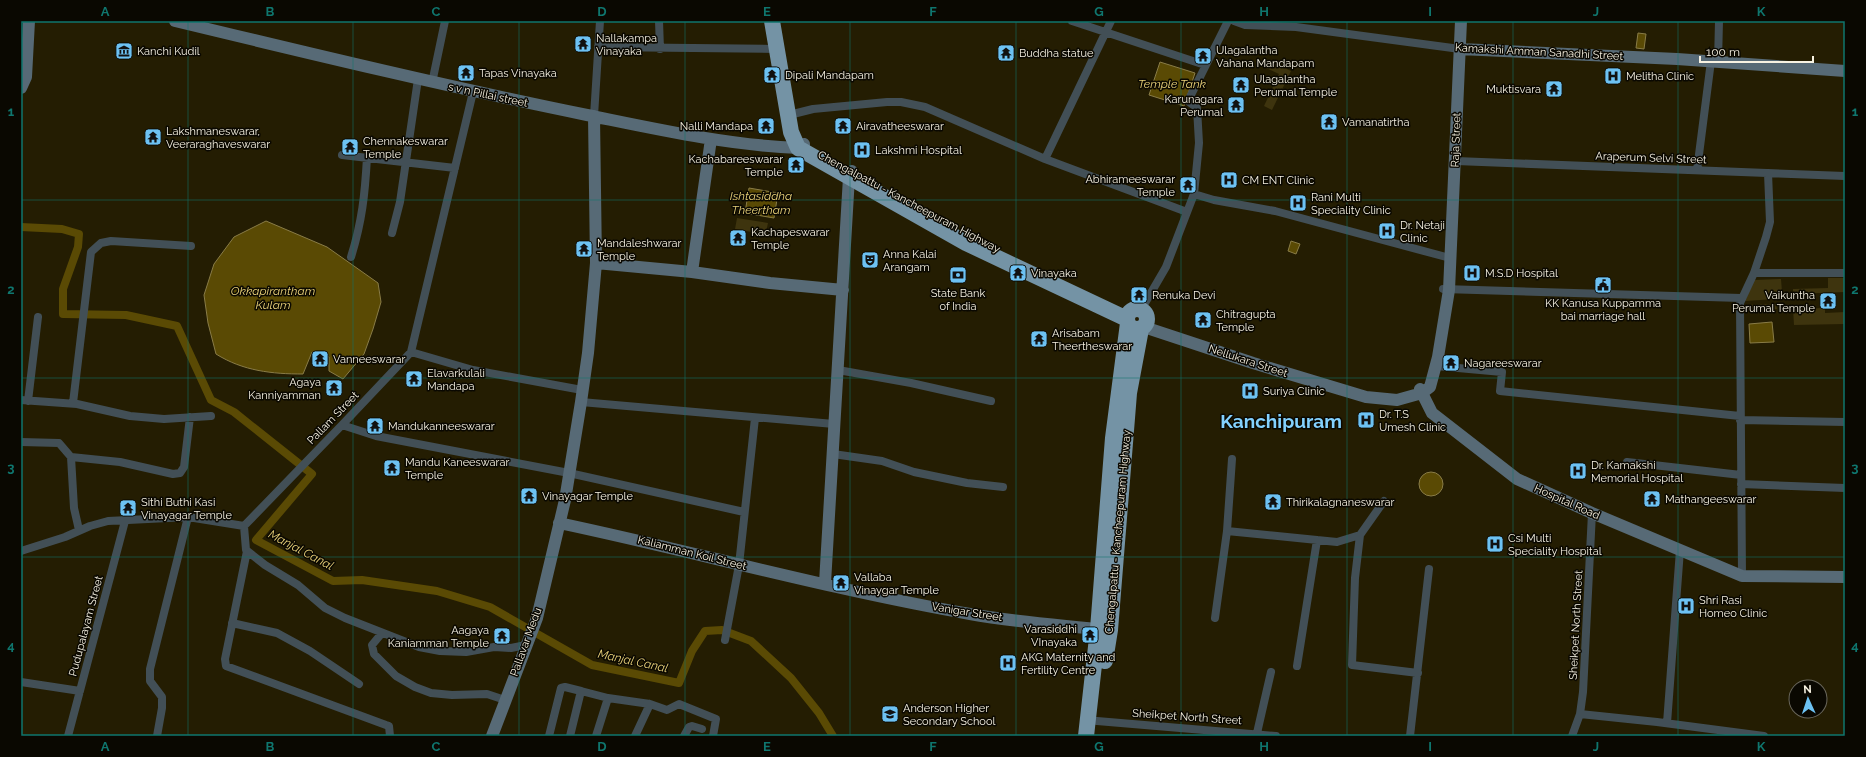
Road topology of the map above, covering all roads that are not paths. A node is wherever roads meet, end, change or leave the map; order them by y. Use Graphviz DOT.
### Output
graph roads {
  1 [pos="29,21"];
  2 [pos="176,21"];
  3 [pos="445,21"];
  4 [pos="600,21"];
  5 [pos="659,21"];
  6 [pos="772,21"];
  7 [pos="778,21"];
  8 [pos="1072,21"];
  9 [pos="1112,21"];
  10 [pos="1228,21"];
  11 [pos="1234,21"];
  12 [pos="1461,21"];
  13 [pos="1719,21"];
  14 [pos="1106,32"];
  15 [pos="598,47"];
  16 [pos="660,49"];
  17 [pos="777,49"];
  18 [pos="1460,49"];
  19 [pos="1714,62"];
  20 [pos="1205,66"];
  21 [pos="1845,71"];
  22 [pos="418,79"];
  23 [pos="432,83"];
  24 [pos="21,88"];
  25 [pos="473,92"];
  26 [pos="793,114"];
  27 [pos="594,116"];
  28 [pos="791,132"];
  29 [pos="711,139"];
  30 [pos="801,146"];
  31 [pos="773,147"];
  32 [pos="342,155"];
  33 [pos="367,157"];
  34 [pos="1045,159"];
  35 [pos="404,161"];
  36 [pos="1456,161"];
  37 [pos="455,168"];
  38 [pos="1697,170"];
  39 [pos="1768,173"];
  40 [pos="850,174"];
  41 [pos="1845,176"];
  42 [pos="1194,194"];
  43 [pos="1187,212"];
  44 [pos="392,233"];
  45 [pos="191,246"];
  46 [pos="351,257"];
  47 [pos="1450,258"];
  48 [pos="596,263"];
  49 [pos="692,272"];
  50 [pos="1754,273"];
  51 [pos="1845,273"];
  52 [pos="843,290"];
  53 [pos="1446,290"];
  54 [pos="1741,298"];
  55 [pos="38,317"];
  56 [pos="1137,320"];
  57 [pos="411,352"];
  58 [pos="1436,366"];
  59 [pos="838,370"];
  60 [pos="1421,391"];
  61 [pos="581,396"];
  62 [pos="25,401"];
  63 [pos="991,401"];
  64 [pos="73,403"];
  65 [pos="211,416"];
  66 [pos="190,417"];
  67 [pos="755,418"];
  68 [pos="1740,418"];
  69 [pos="1845,422"];
  70 [pos="834,424"];
  71 [pos="342,425"];
  72 [pos="21,442"];
  73 [pos="833,454"];
  74 [pos="71,457"];
  75 [pos="1232,459"];
  76 [pos="1627,462"];
  77 [pos="569,473"];
  78 [pos="1741,475"];
  79 [pos="1742,484"];
  80 [pos="1003,487"];
  81 [pos="1845,488"];
  82 [pos="1384,501"];
  83 [pos="744,512"];
  84 [pos="1592,513"];
  85 [pos="188,517"];
  86 [pos="125,521"];
  87 [pos="559,523"];
  88 [pos="244,526"];
  89 [pos="79,530"];
  90 [pos="1227,531"];
  91 [pos="1360,535"];
  92 [pos="1317,540"];
  93 [pos="1680,550"];
  94 [pos="21,551"];
  95 [pos="247,551"];
  96 [pos="739,565"];
  97 [pos="1429,569"];
  98 [pos="1742,576"];
  99 [pos="1845,577"];
  100 [pos="825,583"];
  101 [pos="1215,618"];
  102 [pos="232,623"];
  103 [pos="1104,630"];
  104 [pos="382,633"];
  105 [pos="725,640"];
  106 [pos="526,645"];
  107 [pos="1297,666"];
  108 [pos="1271,672"];
  109 [pos="1418,673"];
  110 [pos="21,682"];
  111 [pos="359,684"];
  112 [pos="581,690"];
  113 [pos="80,691"];
  114 [pos="608,698"];
  115 [pos="505,700"];
  116 [pos="650,704"];
  117 [pos="1580,714"];
  118 [pos="704,715"];
  119 [pos="1667,723"];
  120 [pos="1096,728"];
  121 [pos="701,733"];
  122 [pos="1207,733"];
  123 [pos="1257,733"];
  124 [pos="68,736"];
  125 [pos="157,736"];
  126 [pos="390,736"];
  127 [pos="492,736"];
  128 [pos="549,736"];
  129 [pos="570,736"];
  130 [pos="596,736"];
  131 [pos="634,736"];
  132 [pos="684,736"];
  133 [pos="713,736"];
  134 [pos="1086,736"];
  135 [pos="1276,736"];
  136 [pos="1410,736"];
  137 [pos="1572,736"];
  138 [pos="1764,736"];
  1 -- 24 [label="main road"];
  2 -- 22 [label="main road, s v n Pillai street"];
  3 -- 23 [label="street"];
  4 -- 15 [label="street"];
  5 -- 16 [label="street"];
  6 -- 17 [label="highway"];
  7 -- 26 [label="highway"];
  8 -- 14 [label="street"];
  9 -- 14 [label="street"];
  10 -- 20 [label="street"];
  11 -- 18 [label="street, Kamakshi Amman Sanadhi Street"];
  12 -- 18 [label="main road, Raja Street"];
  13 -- 19 [label="street"];
  14 -- 20 [label="street"];
  14 -- 34 [label="street"];
  15 -- 16 [label="street"];
  15 -- 27 [label="street"];
  16 -- 17 [label="street"];
  17 -- 28 [label="highway"];
  18 -- 19 [label="main road, Kamakshi Amman Sanadhi Street"];
  18 -- 36 [label="main road, Raja Street"];
  19 -- 21 [label="main road, Kamakshi Amman Sanadhi Street"];
  19 -- 38 [label="street"];
  20 -- 42 [label="street"];
  22 -- 23 [label="main road, s v n Pillai street"];
  22 -- 35 [label="street"];
  23 -- 25 [label="main road, s v n Pillai street"];
  25 -- 27 [label="main road, s v n Pillai street"];
  25 -- 37 [label="street, Pallam Street"];
  26 -- 30 [label="highway"];
  26 -- 34 [label="street"];
  27 -- 29 [label="main road, s v n Pillai street"];
  27 -- 48 [label="main road, Pallavar Medu"];
  28 -- 30 [label="highway"];
  28 -- 31 [label="main road"];
  29 -- 31 [label="main road, s v n Pillai street"];
  29 -- 49 [label="main road"];
  30 -- 31 [label="main road, s v n Pillai street"];
  30 -- 40 [label="highway, Chengalpattu - Kancheepuram Highway"];
  32 -- 33 [label="street"];
  33 -- 35 [label="street"];
  33 -- 46 [label="street"];
  34 -- 43 [label="street"];
  35 -- 37 [label="street"];
  35 -- 44 [label="street"];
  36 -- 38 [label="street, Araperum Selvi Street"];
  36 -- 47 [label="main road, Raja Street"];
  37 -- 57 [label="street, Pallam Street"];
  38 -- 39 [label="street, Araperum Selvi Street"];
  39 -- 41 [label="street, Araperum Selvi Street"];
  39 -- 50 [label="street"];
  40 -- 52 [label="main road"];
  40 -- 56 [label="highway, Chengalpattu - Kancheepuram Highway"];
  42 -- 43 [label="street"];
  42 -- 47 [label="street"];
  43 -- 56 [label="street"];
  45 -- 64 [label="street"];
  47 -- 53 [label="main road, Raja Street"];
  48 -- 49 [label="main road"];
  48 -- 61 [label="main road, Pallavar Medu"];
  49 -- 52 [label="main road"];
  50 -- 51 [label="street"];
  50 -- 54 [label="street"];
  52 -- 59 [label="main road"];
  53 -- 54 [label="street"];
  53 -- 58 [label="main road, Raja Street"];
  53 -- 60 [label="main road, Raja Street"];
  54 -- 68 [label="street"];
  55 -- 62 [label="street"];
  56 -- 60 [label="main road, Nellukara Street"];
  56 -- 103 [label="highway"];
  57 -- 61 [label="street"];
  57 -- 71 [label="street, Pallam Street"];
  58 -- 60 [label="main road, Raja Street"];
  58 -- 68 [label="street"];
  59 -- 63 [label="street"];
  59 -- 70 [label="main road"];
  60 -- 84 [label="main road, Hospital Road"];
  61 -- 67 [label="street"];
  61 -- 77 [label="main road, Pallavar Medu"];
  62 -- 64 [label="street"];
  64 -- 66 [label="street"];
  65 -- 66 [label="street"];
  66 -- 74 [label="street"];
  67 -- 70 [label="street"];
  67 -- 83 [label="street"];
  68 -- 69 [label="street"];
  68 -- 78 [label="street"];
  70 -- 73 [label="main road"];
  71 -- 77 [label="street"];
  71 -- 88 [label="street, Pallam Street"];
  72 -- 74 [label="street"];
  73 -- 80 [label="street"];
  73 -- 100 [label="main road"];
  74 -- 89 [label="street"];
  75 -- 90 [label="street"];
  76 -- 78 [label="street"];
  77 -- 83 [label="street"];
  77 -- 87 [label="main road, Pallavar Medu"];
  78 -- 79 [label="street"];
  79 -- 81 [label="street"];
  79 -- 98 [label="street"];
  82 -- 91 [label="street"];
  83 -- 96 [label="street"];
  84 -- 93 [label="main road, Hospital Road"];
  84 -- 117 [label="street, Sheikpet North Street"];
  85 -- 86 [label="street"];
  85 -- 88 [label="street"];
  85 -- 125 [label="street"];
  86 -- 89 [label="street"];
  86 -- 113 [label="street, Pudupalayam Street"];
  87 -- 96 [label="main road, Kaliamman Koil Street"];
  87 -- 106 [label="main road, Pallavar Medu"];
  88 -- 95 [label="street"];
  89 -- 94 [label="street"];
  90 -- 92 [label="street"];
  90 -- 101 [label="street"];
  91 -- 92 [label="street"];
  91 -- 109 [label="street"];
  92 -- 107 [label="street"];
  93 -- 98 [label="main road, Hospital Road"];
  93 -- 119 [label="street"];
  95 -- 102 [label="street"];
  95 -- 104 [label="street"];
  96 -- 100 [label="main road, Kaliamman Koil Street"];
  96 -- 105 [label="street"];
  97 -- 109 [label="street"];
  98 -- 99 [label="main road"];
  100 -- 103 [label="main road, Vanigar Street"];
  102 -- 111 [label="street"];
  102 -- 126 [label="street"];
  103 -- 120 [label="highway, Chengalpattu - Kancheepuram Highway"];
  103 -- 134 [label="highway"];
  104 -- 106 [label="street"];
  104 -- 115 [label="street"];
  106 -- 115 [label="main road, Pallavar Medu"];
  108 -- 123 [label="street"];
  109 -- 136 [label="street"];
  110 -- 113 [label="street"];
  112 -- 114 [label="street"];
  112 -- 128 [label="street"];
  112 -- 129 [label="street"];
  113 -- 124 [label="street, Pudupalayam Street"];
  114 -- 116 [label="street"];
  114 -- 130 [label="street"];
  115 -- 127 [label="main road, Pallavar Medu"];
  116 -- 118 [label="street"];
  116 -- 131 [label="street"];
  117 -- 119 [label="street"];
  117 -- 137 [label="street, Sheikpet North Street"];
  118 -- 121 [label="street"];
  118 -- 133 [label="street"];
  119 -- 138 [label="street"];
  120 -- 122 [label="street, Sheikpet North Street"];
  121 -- 132 [label="street"];
  122 -- 123 [label="street, Sheikpet North Street"];
  123 -- 135 [label="street, Sheikpet North Street"];
}
